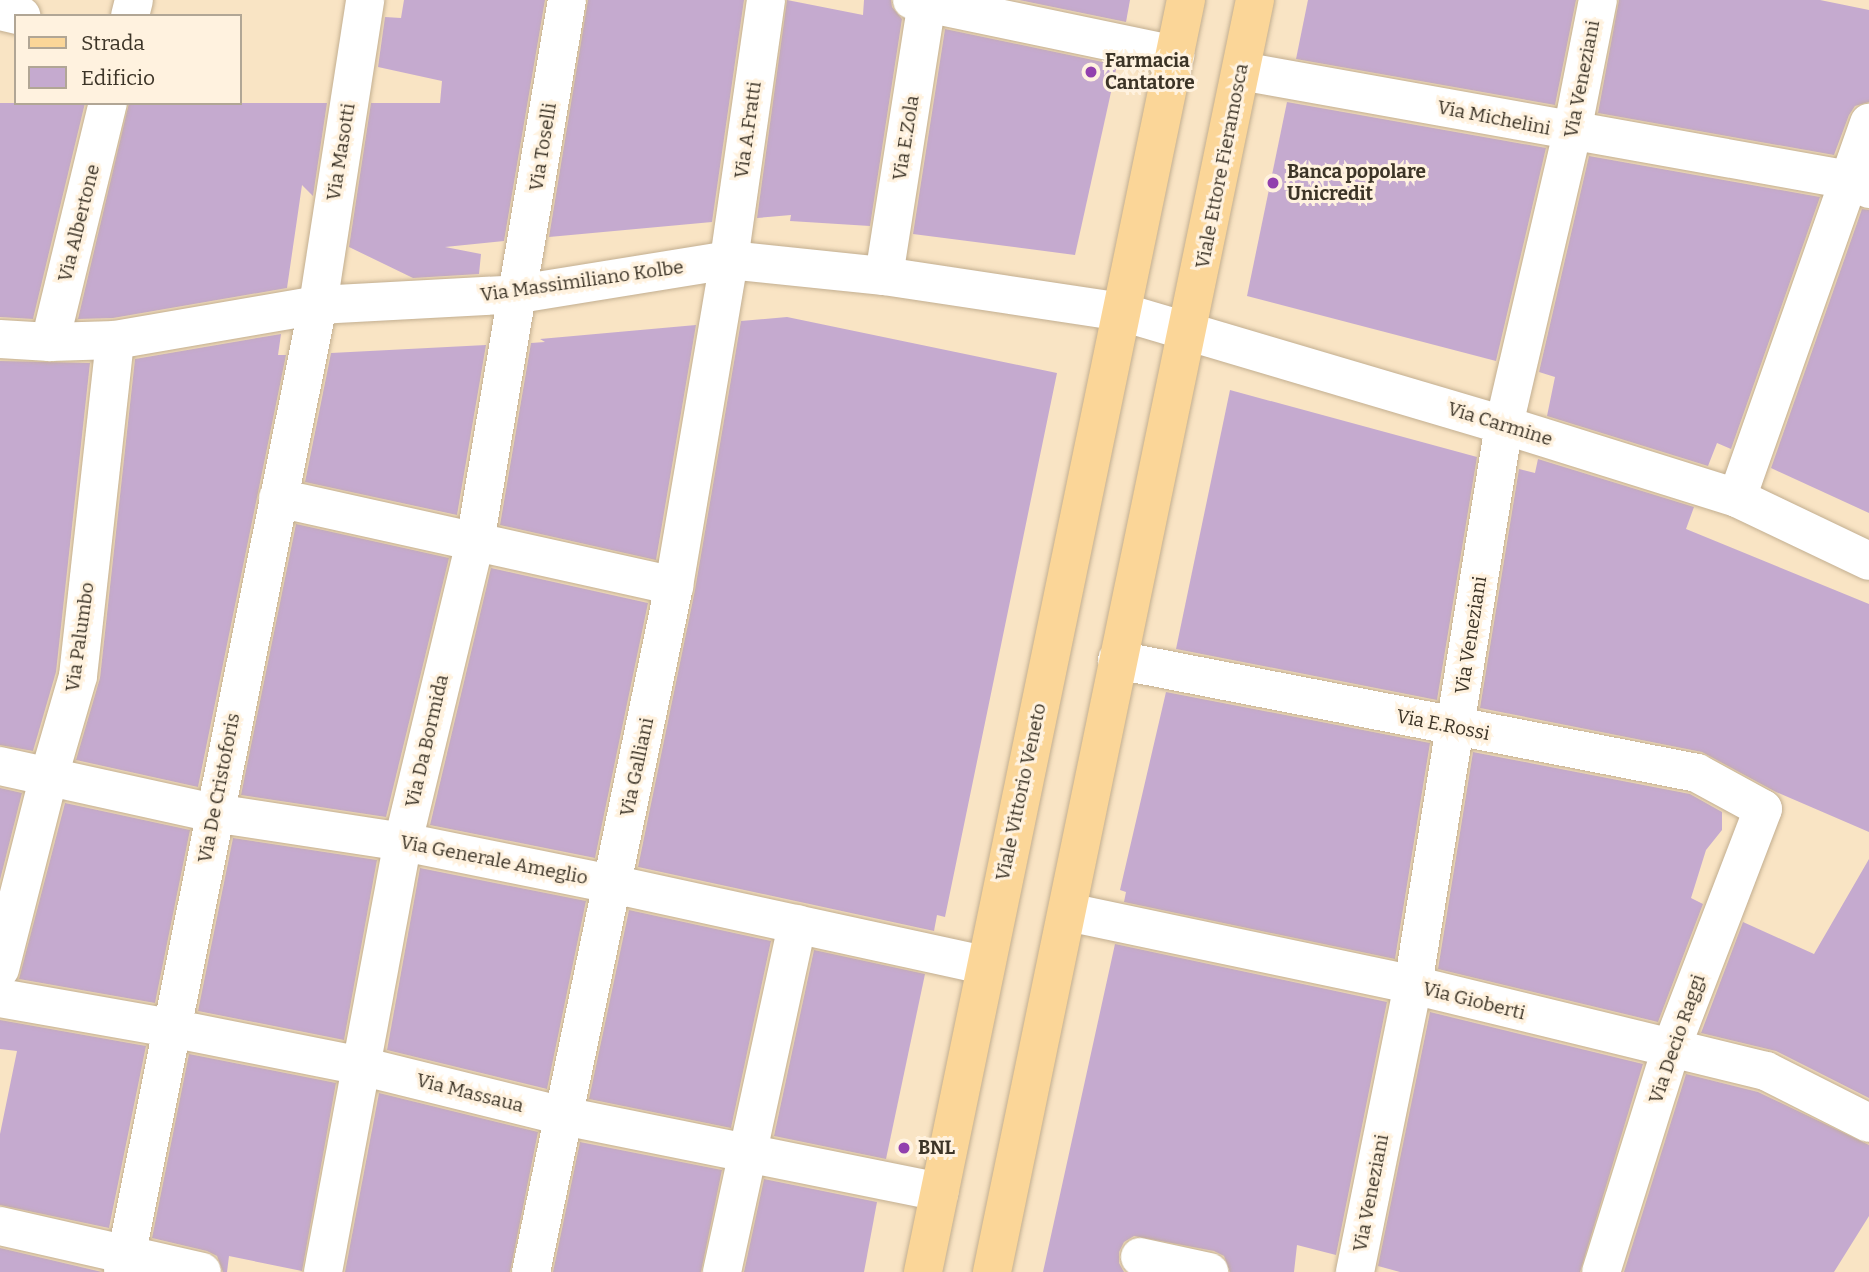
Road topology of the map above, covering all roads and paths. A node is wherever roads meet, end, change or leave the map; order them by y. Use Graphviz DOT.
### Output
graph roads {
  1 [pos="365,0"];
  2 [pos="567,0"];
  3 [pos="766,0"];
  4 [pos="1186,0"];
  5 [pos="1255,0"];
  6 [pos="1598,0"];
  7 [pos="922,1"];
  8 [pos="1175,55"];
  9 [pos="1241,71"];
  10 [pos="108,105"];
  11 [pos="1869,123"];
  12 [pos="1572,132"];
  13 [pos="1859,185"];
  14 [pos="729,260"];
  15 [pos="884,275"];
  16 [pos="519,294"];
  17 [pos="318,305"];
  18 [pos="1122,312"];
  19 [pos="1188,332"];
  20 [pos="0,339"];
  21 [pos="115,340"];
  22 [pos="50,342"];
  23 [pos="1504,425"];
  24 [pos="278,498"];
  25 [pos="1737,498"];
  26 [pos="475,542"];
  27 [pos="1869,561"];
  28 [pos="674,586"];
  29 [pos="1117,660"];
  30 [pos="1457,728"];
  31 [pos="0,766"];
  32 [pos="49,776"];
  33 [pos="1763,809"];
  34 [pos="214,813"];
  35 [pos="402,842"];
  36 [pos="612,884"];
  37 [pos="1068,912"];
  38 [pos="797,924"];
  39 [pos="985,965"];
  40 [pos="0,969"];
  41 [pos="1413,985"];
  42 [pos="0,998"];
  43 [pos="171,1028"];
  44 [pos="1671,1049"];
  45 [pos="361,1066"];
  46 [pos="563,1116"];
  47 [pos="1869,1123"];
  48 [pos="747,1153"];
  49 [pos="939,1192"];
  50 [pos="0,1226"];
  51 [pos="1140,1257"];
  52 [pos="125,1264"];
  53 [pos="202,1272"];
  54 [pos="323,1272"];
  55 [pos="531,1272"];
  56 [pos="722,1272"];
  57 [pos="923,1272"];
  58 [pos="992,1272"];
  59 [pos="1209,1272"];
  60 [pos="1355,1272"];
  61 [pos="1601,1272"];
  1 -- 17 [label="street, Via Masotti"];
  2 -- 16 [label="street, Via Toselli"];
  3 -- 14 [label="street, Via A.Fratti"];
  4 -- 8 [label="main road"];
  5 -- 9 [label="main road, Viale Ettore Fieramosca"];
  6 -- 12 [label="street, Via Veneziani"];
  7 -- 8 [label="street"];
  7 -- 15 [label="street, Via E.Zola"];
  8 -- 18 [label="main road"];
  9 -- 12 [label="street, Via Michelini"];
  9 -- 19 [label="main road, Viale Ettore Fieramosca"];
  10 -- 22 [label="street, Via Albertone"];
  11 -- 13 [label="street"];
  12 -- 13 [label="street, Via Michelini"];
  12 -- 23 [label="street, Via Veneziani"];
  13 -- 25 [label="street"];
  14 -- 15 [label="street, Via Massimiliano Kolbe"];
  14 -- 16 [label="street, Via Massimiliano Kolbe"];
  14 -- 28 [label="street, Via Galliani"];
  15 -- 18 [label="street, Via Massimiliano Kolbe"];
  16 -- 17 [label="street, Via Massimiliano Kolbe"];
  16 -- 26 [label="street, Via Da Bormida"];
  17 -- 21 [label="street, Via Massimiliano Kolbe"];
  17 -- 24 [label="street, Via De Cristoforis"];
  18 -- 19 [label="street, Via Carmine"];
  18 -- 39 [label="main road, Viale Vittorio Veneto"];
  19 -- 23 [label="street, Via Carmine"];
  19 -- 29 [label="main road"];
  20 -- 22 [label="street, Via Massimiliano Kolbe"];
  21 -- 22 [label="street, Via Massimiliano Kolbe"];
  21 -- 32 [label="street, Via Palumbo"];
  23 -- 25 [label="street, Via Carmine"];
  23 -- 30 [label="street, Via Veneziani"];
  24 -- 26 [label="street"];
  24 -- 34 [label="street, Via De Cristoforis"];
  25 -- 27 [label="street, Via Carmine"];
  26 -- 28 [label="street"];
  26 -- 35 [label="street, Via Da Bormida"];
  28 -- 36 [label="street, Via Galliani"];
  29 -- 30 [label="street, Via E.Rossi"];
  29 -- 37 [label="main road"];
  30 -- 33 [label="street, Via E.Rossi"];
  30 -- 41 [label="street, Via Veneziani"];
  31 -- 32 [label="street, Via Generale Ameglio"];
  32 -- 34 [label="street, Via Generale Ameglio"];
  32 -- 40 [label="street, Via Palumbo"];
  33 -- 44 [label="street, Via Decio Raggi"];
  34 -- 35 [label="street, Via Generale Ameglio"];
  34 -- 43 [label="street, Via De Cristoforis"];
  35 -- 36 [label="street, Via Generale Ameglio"];
  35 -- 45 [label="street, Via Da Bormida"];
  36 -- 38 [label="street, Via Generale Ameglio"];
  36 -- 46 [label="street, Via Galliani"];
  37 -- 41 [label="street, Via Gioberti"];
  37 -- 58 [label="main road"];
  38 -- 39 [label="street, Via Generale Ameglio"];
  38 -- 48 [label="street"];
  39 -- 49 [label="main road, Viale Vittorio Veneto"];
  41 -- 44 [label="street, Via Gioberti"];
  41 -- 60 [label="street, Via Veneziani"];
  42 -- 43 [label="street, Via Massaua"];
  43 -- 45 [label="street, Via Massaua"];
  43 -- 52 [label="street, Via De Cristoforis"];
  44 -- 47 [label="street, Via Gioberti"];
  44 -- 61 [label="street, Via Decio Raggi"];
  45 -- 46 [label="street, Via Massaua"];
  45 -- 54 [label="street, Via Da Bormida"];
  46 -- 48 [label="street, Via Massaua"];
  46 -- 55 [label="street, Via Galliani"];
  48 -- 49 [label="street, Via Massaua"];
  48 -- 56 [label="street"];
  49 -- 57 [label="main road, Viale Vittorio Veneto"];
  50 -- 52 [label="street"];
  51 -- 59 [label="street"];
  52 -- 53 [label="street"];
}
